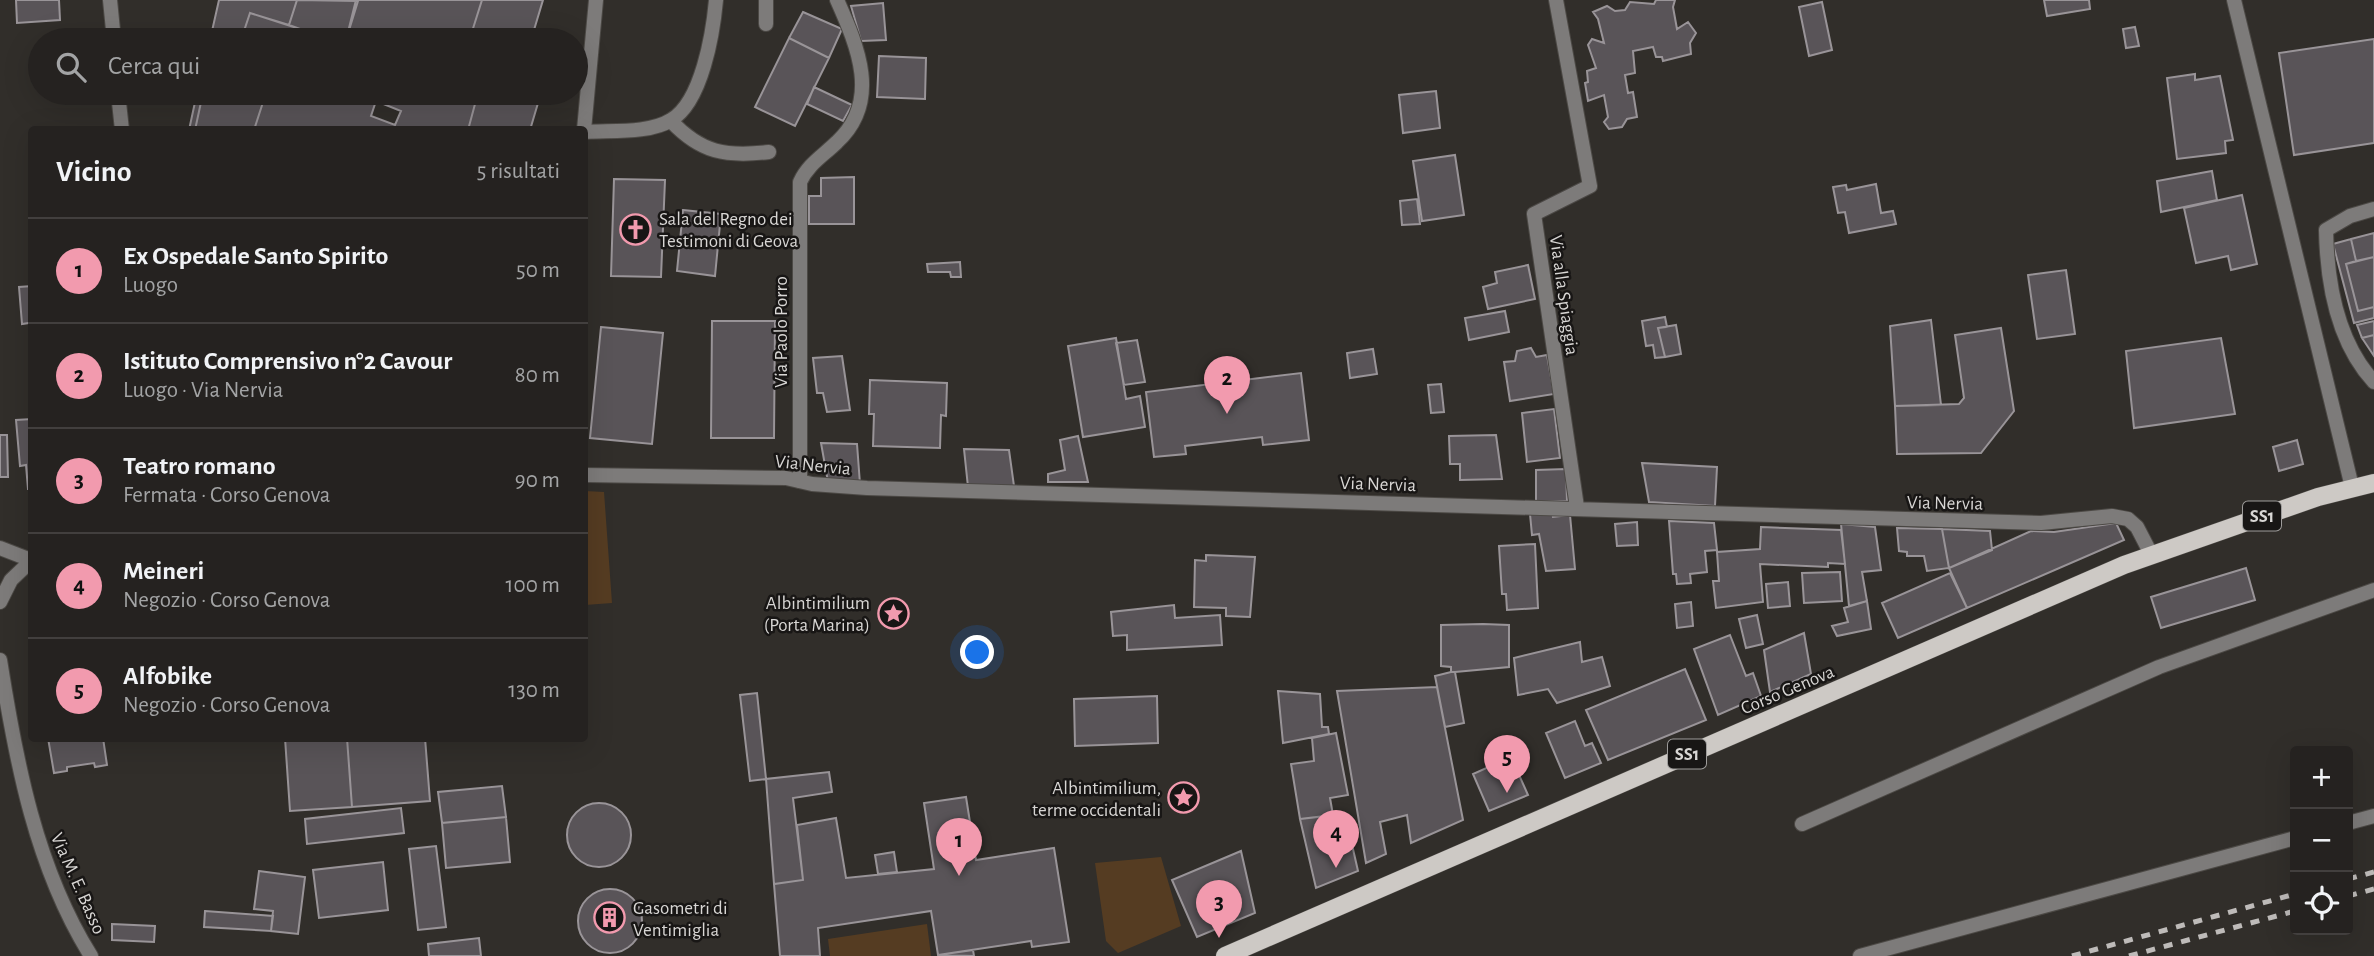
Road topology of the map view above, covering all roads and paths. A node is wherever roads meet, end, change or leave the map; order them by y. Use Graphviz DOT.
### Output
graph roads {
  1 [pos="110,0"];
  2 [pos="596,0"];
  3 [pos="716,0"];
  4 [pos="766,0"];
  5 [pos="837,0"];
  6 [pos="1556,0"];
  7 [pos="2234,0"];
  8 [pos="765,24"];
  9 [pos="113,28"];
  10 [pos="588,87"];
  11 [pos="119,105"];
  12 [pos="586,105"];
  13 [pos="671,121"];
  14 [pos="122,126"];
  15 [pos="584,126"];
  16 [pos="588,131"];
  17 [pos="769,152"];
  18 [pos="2374,209"];
  19 [pos="2374,382"];
  20 [pos="588,475"];
  21 [pos="800,481"];
  22 [pos="2374,483"];
  23 [pos="2352,488"];
  24 [pos="1577,507"];
  25 [pos="0,548"];
  26 [pos="2151,554"];
  27 [pos="28,559"];
  28 [pos="28,563"];
  29 [pos="2374,590"];
  30 [pos="0,602"];
  31 [pos="0,660"];
  32 [pos="2374,816"];
  33 [pos="2353,822"];
  34 [pos="1802,824"];
  35 [pos="2290,839"];
  36 [pos="91,956"];
  37 [pos="1224,956"];
  38 [pos="1860,956"];
  1 -- 9 [label="street"];
  2 -- 10 [label="street"];
  3 -- 13 [label="street"];
  4 -- 8 [label="street"];
  5 -- 21 [label="street, Via Paolo Porro"];
  6 -- 24 [label="street, Via alla Spiaggia"];
  7 -- 23 [label="street"];
  11 -- 14 [label="street"];
  12 -- 15 [label="street"];
  13 -- 16 [label="street"];
  13 -- 17 [label="street"];
  18 -- 19 [label="street"];
  20 -- 21 [label="street, Via Nervia"];
  21 -- 24 [label="street, Via Nervia"];
  22 -- 23 [label="main road, Corso Genova / SS1"];
  23 -- 26 [label="main road, Corso Genova / SS1"];
  24 -- 26 [label="street, Via Nervia"];
  25 -- 27 [label="street"];
  26 -- 37 [label="main road, Corso Genova / SS1"];
  28 -- 30 [label="street"];
  29 -- 34 [label="street"];
  31 -- 36 [label="street, Via M. E. Basso"];
  32 -- 33 [label="street"];
  35 -- 38 [label="street"];
}
